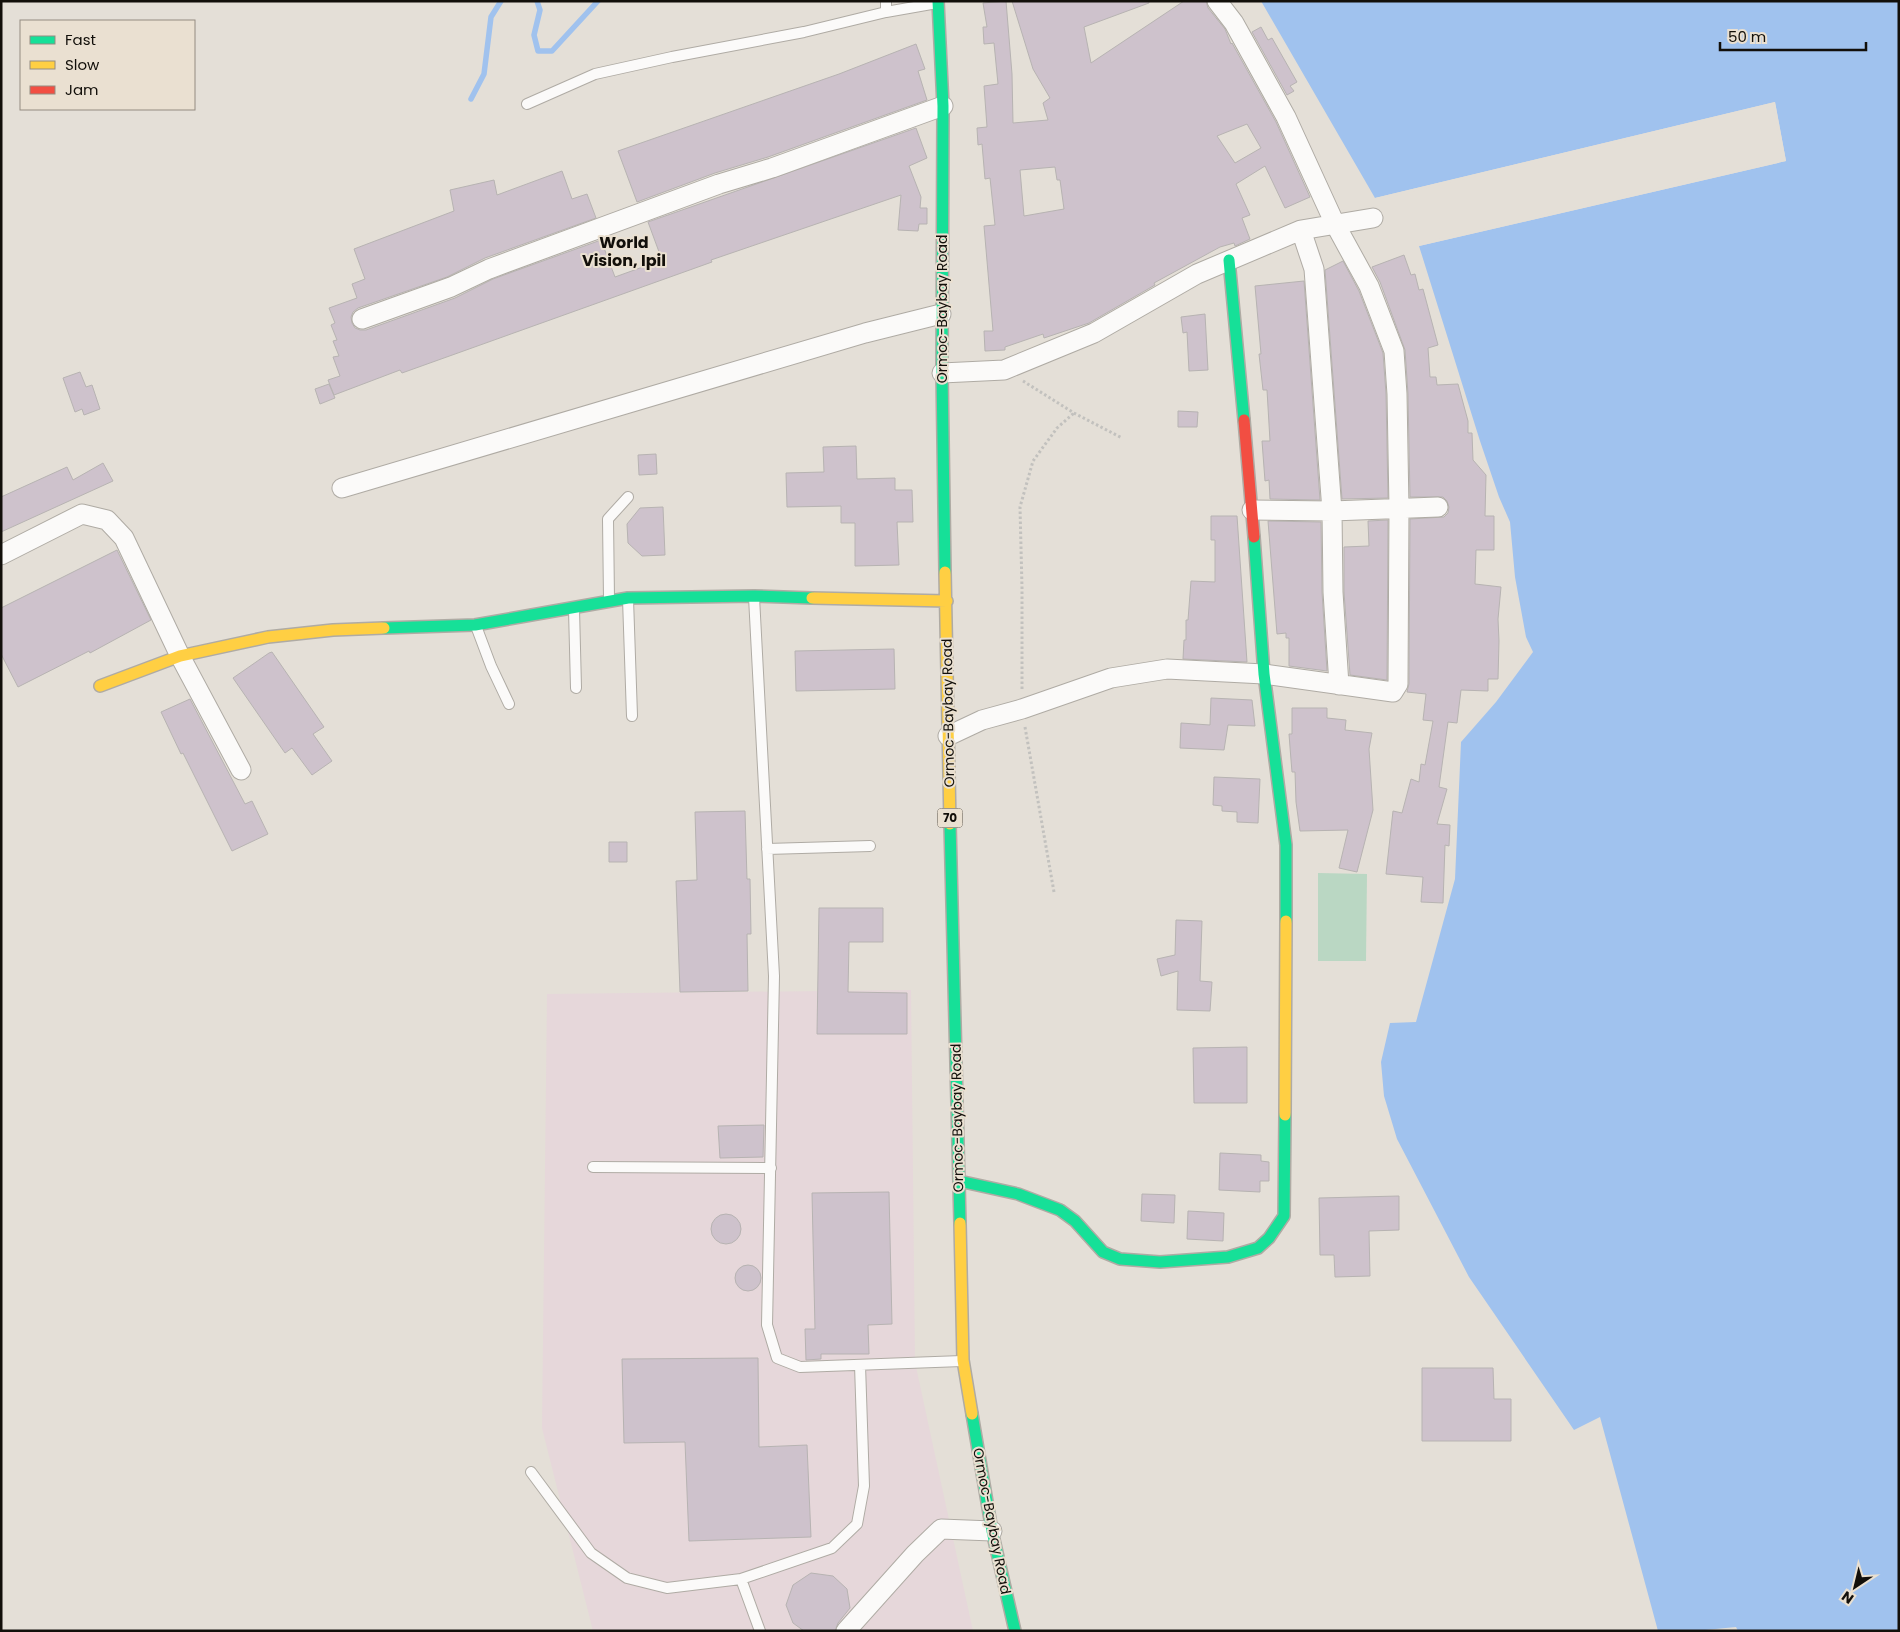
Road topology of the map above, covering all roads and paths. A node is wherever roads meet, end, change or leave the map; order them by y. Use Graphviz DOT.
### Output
graph roads {
  1 [pos="1217,1"];
  2 [pos="941,2"];
  3 [pos="886,6"];
  4 [pos="527,104"];
  5 [pos="943,106"];
  6 [pos="1373,218"];
  7 [pos="1335,224"];
  8 [pos="1302,230"];
  9 [pos="1228,260"];
  10 [pos="941,314"];
  11 [pos="362,319"];
  12 [pos="1004,370"];
  13 [pos="942,373"];
  14 [pos="1074,412"];
  15 [pos="1122,438"];
  16 [pos="342,488"];
  17 [pos="628,497"];
  18 [pos="1438,507"];
  19 [pos="1399,508"];
  20 [pos="1252,510"];
  21 [pos="1332,511"];
  22 [pos="1,555"];
  23 [pos="754,596"];
  24 [pos="628,598"];
  25 [pos="609,600"];
  26 [pos="947,601"];
  27 [pos="574,608"];
  28 [pos="475,625"];
  29 [pos="180,656"];
  30 [pos="1264,674"];
  31 [pos="1339,685"];
  32 [pos="100,686"];
  33 [pos="576,688"];
  34 [pos="509,704"];
  35 [pos="1022,709"];
  36 [pos="632,716"];
  37 [pos="948,736"];
  38 [pos="241,770"];
  39 [pos="870,846"];
  40 [pos="768,849"];
  41 [pos="1054,892"];
  42 [pos="593,1167"];
  43 [pos="771,1168"];
  44 [pos="959,1181"];
  45 [pos="963,1360"];
  46 [pos="860,1365"];
  47 [pos="531,1472"];
  48 [pos="992,1531"];
  49 [pos="741,1579"];
  50 [pos="760,1631"];
  51 [pos="846,1631"];
  52 [pos="1015,1631"];
  1 -- 7 [label="street"];
  2 -- 3 [label="lane"];
  2 -- 5 [label="main road, Ormoc-Baybay Road / 70"];
  3 -- 4 [label="lane"];
  5 -- 10 [label="main road, Ormoc-Baybay Road / 70"];
  5 -- 11 [label="street"];
  6 -- 7 [label="street"];
  7 -- 8 [label="street"];
  7 -- 19 [label="street"];
  8 -- 9 [label="street"];
  8 -- 21 [label="street"];
  9 -- 12 [label="street"];
  9 -- 20 [label="main road"];
  10 -- 13 [label="main road, Ormoc-Baybay Road / 70"];
  10 -- 16 [label="street"];
  12 -- 13 [label="street"];
  12 -- 14 [label="path"];
  13 -- 26 [label="main road, Ormoc-Baybay Road / 70"];
  14 -- 15 [label="path"];
  14 -- 35 [label="path"];
  17 -- 25 [label="lane"];
  18 -- 19 [label="street"];
  19 -- 21 [label="street"];
  19 -- 31 [label="street"];
  20 -- 21 [label="street"];
  20 -- 30 [label="main road"];
  21 -- 31 [label="street"];
  22 -- 29 [label="street"];
  23 -- 24 [label="main road"];
  23 -- 26 [label="main road"];
  23 -- 40 [label="lane"];
  24 -- 25 [label="main road"];
  24 -- 36 [label="lane"];
  25 -- 27 [label="main road"];
  26 -- 37 [label="main road, Ormoc-Baybay Road / 70"];
  27 -- 28 [label="main road"];
  27 -- 33 [label="lane"];
  28 -- 29 [label="main road"];
  28 -- 34 [label="lane"];
  29 -- 32 [label="main road"];
  29 -- 38 [label="street"];
  30 -- 31 [label="street"];
  30 -- 35 [label="street"];
  30 -- 44 [label="main road"];
  35 -- 37 [label="street"];
  35 -- 41 [label="path"];
  37 -- 44 [label="main road, Ormoc-Baybay Road / 70"];
  39 -- 40 [label="lane"];
  40 -- 43 [label="lane"];
  42 -- 43 [label="lane"];
  43 -- 46 [label="lane"];
  44 -- 45 [label="main road, Ormoc-Baybay Road / 70"];
  45 -- 46 [label="lane"];
  45 -- 48 [label="main road, Ormoc-Baybay Road / 70"];
  46 -- 49 [label="lane"];
  47 -- 49 [label="lane"];
  48 -- 51 [label="street"];
  48 -- 52 [label="main road, Ormoc-Baybay Road / 70"];
  49 -- 50 [label="lane"];
}
